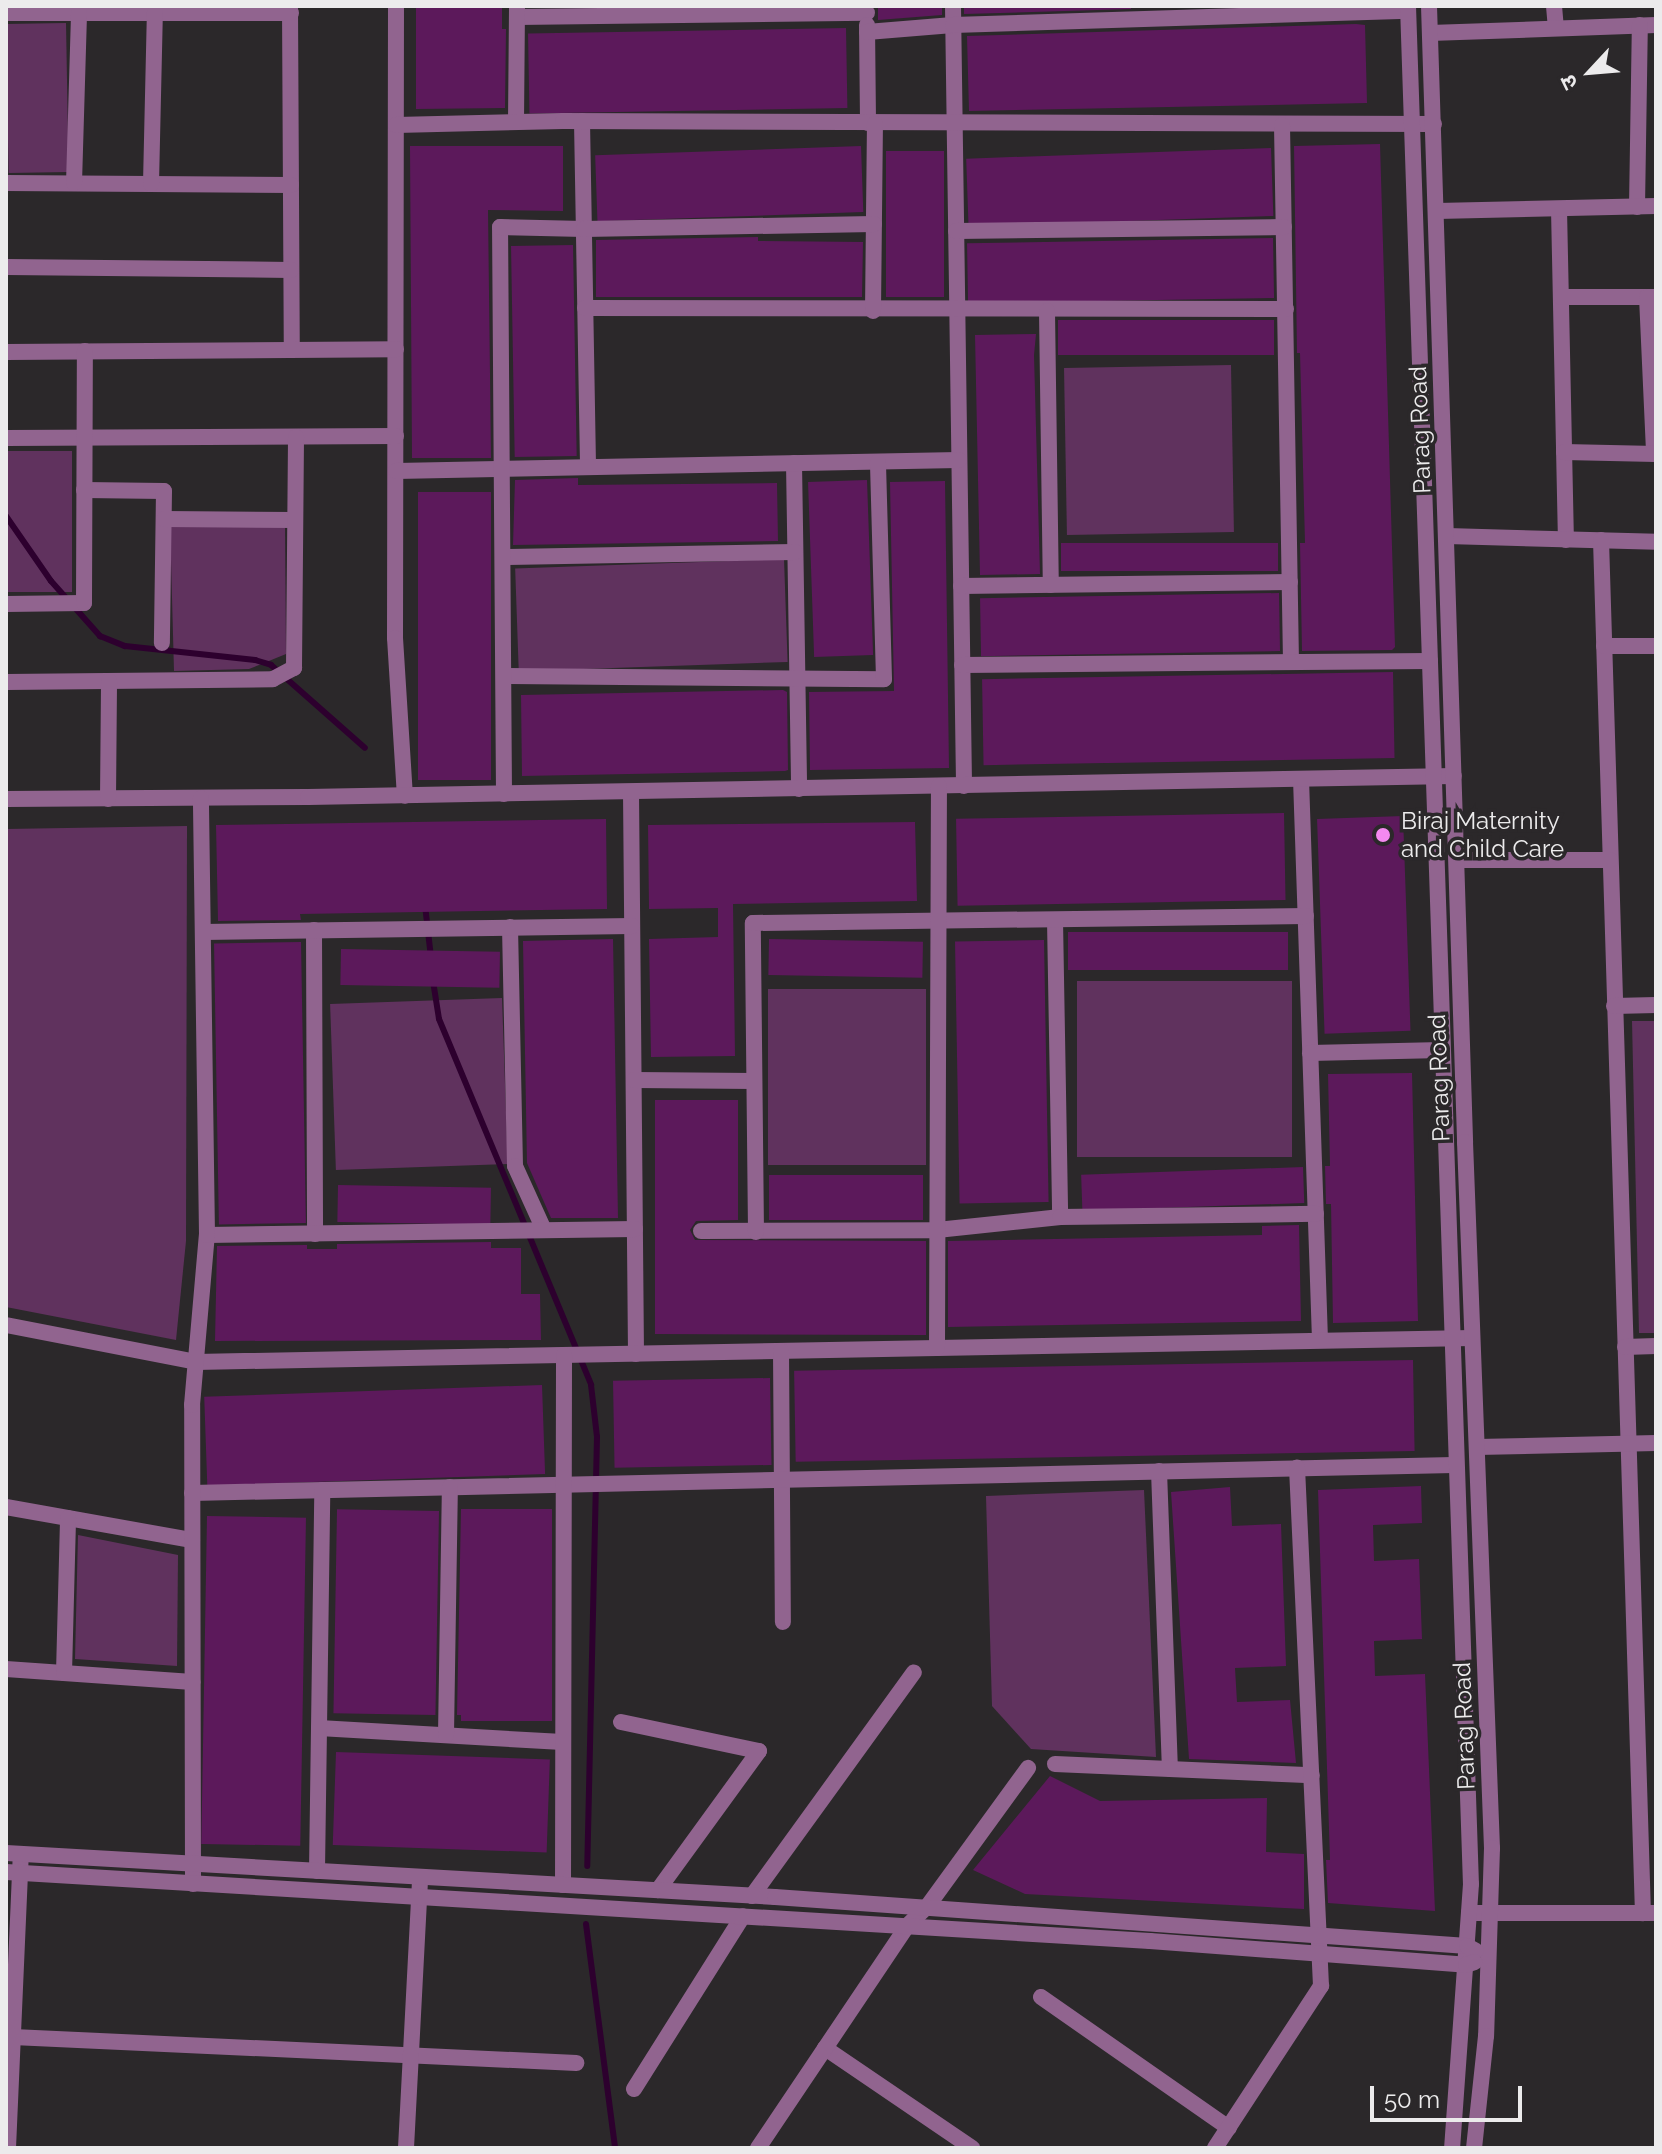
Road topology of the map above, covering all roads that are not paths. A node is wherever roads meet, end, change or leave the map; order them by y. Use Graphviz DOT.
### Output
graph roads {
  1 [pos="396,6"];
  2 [pos="953,6"];
  3 [pos="1429,6"];
  4 [pos="1554,6"];
  5 [pos="1408,8"];
  6 [pos="290,9"];
  7 [pos="702,10"];
  8 [pos="782,10"];
  9 [pos="867,10"];
  10 [pos="1279,10"];
  11 [pos="517,12"];
  12 [pos="6,13"];
  13 [pos="79,13"];
  14 [pos="155,13"];
  15 [pos="1030,14"];
  16 [pos="953,25"];
  17 [pos="1648,25"];
  18 [pos="1556,28"];
  19 [pos="867,32"];
  20 [pos="1430,33"];
  21 [pos="582,121"];
  22 [pos="516,122"];
  23 [pos="871,124"];
  24 [pos="955,124"];
  25 [pos="1412,124"];
  26 [pos="1434,124"];
  27 [pos="396,125"];
  28 [pos="1282,125"];
  29 [pos="6,183"];
  30 [pos="74,183"];
  31 [pos="151,184"];
  32 [pos="291,185"];
  33 [pos="1656,206"];
  34 [pos="1637,207"];
  35 [pos="1559,209"];
  36 [pos="1437,211"];
  37 [pos="874,224"];
  38 [pos="1284,227"];
  39 [pos="584,229"];
  40 [pos="956,231"];
  41 [pos="6,267"];
  42 [pos="291,270"];
  43 [pos="1561,297"];
  44 [pos="1652,297"];
  45 [pos="585,308"];
  46 [pos="1286,309"];
  47 [pos="873,311"];
  48 [pos="957,311"];
  49 [pos="1047,311"];
  50 [pos="292,349"];
  51 [pos="396,349"];
  52 [pos="85,351"];
  53 [pos="6,352"];
  54 [pos="396,436"];
  55 [pos="296,437"];
  56 [pos="6,438"];
  57 [pos="84,438"];
  58 [pos="1564,452"];
  59 [pos="1655,454"];
  60 [pos="959,460"];
  61 [pos="878,462"];
  62 [pos="794,463"];
  63 [pos="588,467"];
  64 [pos="502,469"];
  65 [pos="396,471"];
  66 [pos="84,490"];
  67 [pos="164,519"];
  68 [pos="294,520"];
  69 [pos="1447,536"];
  70 [pos="1566,540"];
  71 [pos="1601,540"];
  72 [pos="1656,542"];
  73 [pos="795,552"];
  74 [pos="503,557"];
  75 [pos="1290,582"];
  76 [pos="1051,585"];
  77 [pos="961,586"];
  78 [pos="6,604"];
  79 [pos="162,643"];
  80 [pos="1604,646"];
  81 [pos="1656,646"];
  82 [pos="1430,661"];
  83 [pos="1291,662"];
  84 [pos="962,665"];
  85 [pos="504,676"];
  86 [pos="797,680"];
  87 [pos="109,681"];
  88 [pos="6,682"];
  89 [pos="1434,776"];
  90 [pos="1454,776"];
  91 [pos="1301,779"];
  92 [pos="939,786"];
  93 [pos="964,786"];
  94 [pos="799,789"];
  95 [pos="631,792"];
  96 [pos="504,794"];
  97 [pos="405,796"];
  98 [pos="201,798"];
  99 [pos="6,799"];
  100 [pos="108,799"];
  101 [pos="1457,860"];
  102 [pos="1610,860"];
  103 [pos="1306,916"];
  104 [pos="1055,920"];
  105 [pos="938,921"];
  106 [pos="632,926"];
  107 [pos="510,927"];
  108 [pos="314,930"];
  109 [pos="203,932"];
  110 [pos="1656,1005"];
  111 [pos="1614,1006"];
  112 [pos="1442,1050"];
  113 [pos="1310,1053"];
  114 [pos="634,1080"];
  115 [pos="754,1081"];
  116 [pos="1316,1214"];
  117 [pos="1060,1217"];
  118 [pos="635,1229"];
  119 [pos="540,1230"];
  120 [pos="937,1230"];
  121 [pos="701,1231"];
  122 [pos="756,1232"];
  123 [pos="315,1234"];
  124 [pos="207,1235"];
  125 [pos="6,1325"];
  126 [pos="1451,1337"];
  127 [pos="1472,1338"];
  128 [pos="1320,1340"];
  129 [pos="1656,1346"];
  130 [pos="1625,1347"];
  131 [pos="937,1348"];
  132 [pos="781,1351"];
  133 [pos="636,1354"];
  134 [pos="568,1355"];
  135 [pos="196,1362"];
  136 [pos="1628,1443"];
  137 [pos="1656,1443"];
  138 [pos="1477,1447"];
  139 [pos="1454,1465"];
  140 [pos="1297,1468"];
  141 [pos="1159,1471"];
  142 [pos="782,1479"];
  143 [pos="564,1484"];
  144 [pos="450,1487"];
  145 [pos="322,1490"];
  146 [pos="192,1493"];
  147 [pos="6,1507"];
  148 [pos="68,1518"];
  149 [pos="192,1540"];
  150 [pos="783,1622"];
  151 [pos="6,1669"];
  152 [pos="914,1672"];
  153 [pos="64,1673"];
  154 [pos="193,1682"];
  155 [pos="621,1722"];
  156 [pos="319,1728"];
  157 [pos="446,1735"];
  158 [pos="1656,1739"];
  159 [pos="1637,1740"];
  160 [pos="563,1742"];
  161 [pos="1055,1764"];
  162 [pos="1028,1768"];
  163 [pos="1170,1769"];
  164 [pos="1312,1775"];
  165 [pos="13,1854"];
  166 [pos="193,1864"];
  167 [pos="317,1871"];
  168 [pos="13,1873"];
  169 [pos="420,1877"];
  170 [pos="193,1884"];
  171 [pos="563,1885"];
  172 [pos="658,1890"];
  173 [pos="752,1896"];
  174 [pos="419,1897"];
  175 [pos="927,1907"];
  176 [pos="1469,1913"];
  177 [pos="1490,1913"];
  178 [pos="1649,1913"];
  179 [pos="743,1916"];
  180 [pos="907,1926"];
  181 [pos="1319,1935"];
  182 [pos="1467,1946"];
  183 [pos="1320,1954"];
  184 [pos="1488,1958"];
  185 [pos="1466,1965"];
  186 [pos="1041,1997"];
  187 [pos="13,2037"];
  188 [pos="825,2048"];
  189 [pos="411,2055"];
  190 [pos="576,2063"];
  191 [pos="634,2089"];
  192 [pos="1229,2128"];
  193 [pos="8,2148"];
  194 [pos="406,2148"];
  195 [pos="758,2148"];
  196 [pos="972,2148"];
  197 [pos="1215,2148"];
  198 [pos="1452,2148"];
  199 [pos="1474,2148"];
  1 -- 27 [label="street"];
  2 -- 16 [label="street"];
  3 -- 20 [label="street, Parag Road"];
  4 -- 18 [label="street"];
  5 -- 10 [label="street"];
  5 -- 25 [label="street, Parag Road"];
  6 -- 14 [label="street"];
  6 -- 32 [label="street"];
  7 -- 8 [label="street"];
  7 -- 11 [label="street"];
  8 -- 9 [label="street"];
  9 -- 19 [label="street"];
  10 -- 15 [label="street"];
  11 -- 22 [label="street"];
  12 -- 13 [label="street"];
  13 -- 14 [label="street"];
  13 -- 30 [label="street"];
  14 -- 31 [label="street"];
  15 -- 16 [label="street"];
  16 -- 19 [label="street"];
  16 -- 24 [label="street"];
  17 -- 18 [label="street"];
  17 -- 34 [label="street"];
  18 -- 20 [label="street"];
  19 -- 23 [label="street"];
  20 -- 26 [label="street, Parag Road"];
  21 -- 22 [label="street"];
  21 -- 23 [label="street"];
  21 -- 39 [label="street"];
  22 -- 27 [label="street"];
  23 -- 24 [label="street"];
  23 -- 37 [label="street"];
  24 -- 28 [label="street"];
  24 -- 40 [label="street"];
  25 -- 26 [label="street"];
  25 -- 28 [label="street"];
  25 -- 82 [label="street, Parag Road"];
  26 -- 36 [label="street, Parag Road"];
  27 -- 51 [label="street"];
  28 -- 38 [label="street"];
  29 -- 30 [label="street"];
  30 -- 31 [label="street"];
  31 -- 32 [label="street"];
  32 -- 42 [label="street"];
  33 -- 34 [label="street"];
  34 -- 35 [label="street"];
  35 -- 36 [label="street"];
  35 -- 43 [label="street"];
  36 -- 69 [label="street, Parag Road"];
  37 -- 39 [label="street"];
  37 -- 47 [label="street"];
  38 -- 40 [label="street"];
  38 -- 46 [label="street"];
  39 -- 45 [label="street"];
  39 -- 64 [label="street"];
  40 -- 48 [label="street"];
  41 -- 42 [label="street"];
  42 -- 50 [label="street"];
  43 -- 44 [label="street"];
  43 -- 58 [label="street"];
  44 -- 59 [label="street"];
  45 -- 47 [label="street"];
  45 -- 63 [label="street"];
  46 -- 49 [label="street"];
  46 -- 75 [label="street"];
  47 -- 48 [label="street"];
  48 -- 49 [label="street"];
  48 -- 60 [label="street"];
  49 -- 76 [label="street"];
  50 -- 51 [label="street"];
  50 -- 52 [label="street"];
  51 -- 54 [label="street"];
  52 -- 53 [label="street"];
  52 -- 57 [label="street"];
  54 -- 55 [label="street"];
  54 -- 65 [label="street"];
  55 -- 57 [label="street"];
  55 -- 68 [label="street"];
  56 -- 57 [label="street"];
  57 -- 66 [label="street"];
  58 -- 59 [label="street"];
  58 -- 70 [label="street"];
  60 -- 61 [label="street"];
  60 -- 77 [label="street"];
  61 -- 62 [label="street"];
  61 -- 86 [label="street"];
  62 -- 63 [label="street"];
  62 -- 73 [label="street"];
  63 -- 64 [label="street"];
  64 -- 65 [label="street"];
  64 -- 74 [label="street"];
  65 -- 97 [label="street"];
  66 -- 67 [label="street"];
  66 -- 78 [label="street"];
  67 -- 68 [label="street"];
  67 -- 79 [label="street"];
  68 -- 87 [label="street"];
  69 -- 70 [label="street"];
  69 -- 90 [label="street, Parag Road"];
  70 -- 71 [label="street"];
  71 -- 72 [label="street"];
  71 -- 80 [label="street"];
  73 -- 74 [label="street"];
  73 -- 86 [label="street"];
  74 -- 85 [label="street"];
  75 -- 76 [label="street"];
  75 -- 83 [label="street"];
  76 -- 77 [label="street"];
  77 -- 84 [label="street"];
  80 -- 81 [label="street"];
  80 -- 102 [label="street"];
  82 -- 83 [label="street"];
  82 -- 89 [label="street, Parag Road"];
  83 -- 84 [label="street"];
  84 -- 93 [label="street"];
  85 -- 86 [label="street"];
  85 -- 96 [label="street"];
  86 -- 94 [label="street"];
  87 -- 88 [label="street"];
  87 -- 100 [label="street"];
  89 -- 90 [label="street"];
  89 -- 91 [label="street"];
  89 -- 112 [label="street, Parag Road"];
  90 -- 101 [label="street, Parag Road"];
  91 -- 93 [label="street"];
  91 -- 103 [label="street"];
  92 -- 93 [label="street"];
  92 -- 94 [label="street"];
  92 -- 105 [label="street"];
  94 -- 95 [label="street"];
  95 -- 96 [label="street"];
  95 -- 106 [label="street"];
  96 -- 97 [label="street"];
  97 -- 98 [label="street"];
  98 -- 100 [label="street"];
  98 -- 109 [label="street"];
  99 -- 100 [label="street"];
  101 -- 102 [label="street"];
  101 -- 127 [label="street, Parag Road"];
  102 -- 111 [label="street"];
  103 -- 104 [label="street"];
  103 -- 113 [label="street"];
  104 -- 105 [label="street"];
  104 -- 117 [label="street"];
  105 -- 115 [label="street"];
  105 -- 120 [label="street"];
  106 -- 107 [label="street"];
  106 -- 114 [label="street"];
  107 -- 108 [label="street"];
  107 -- 119 [label="street"];
  108 -- 109 [label="street"];
  108 -- 123 [label="street"];
  109 -- 124 [label="street"];
  110 -- 111 [label="street"];
  111 -- 130 [label="street"];
  112 -- 113 [label="street"];
  112 -- 126 [label="street, Parag Road"];
  113 -- 116 [label="street"];
  114 -- 115 [label="street"];
  114 -- 118 [label="street"];
  115 -- 122 [label="street"];
  116 -- 117 [label="street"];
  116 -- 128 [label="street"];
  117 -- 120 [label="street"];
  118 -- 119 [label="street"];
  118 -- 133 [label="street"];
  119 -- 123 [label="street"];
  120 -- 122 [label="street"];
  120 -- 131 [label="street"];
  121 -- 122 [label="street"];
  123 -- 124 [label="street"];
  124 -- 135 [label="street"];
  125 -- 135 [label="street"];
  126 -- 127 [label="street"];
  126 -- 128 [label="street"];
  126 -- 139 [label="street, Parag Road"];
  127 -- 138 [label="street, Parag Road"];
  128 -- 131 [label="street"];
  129 -- 130 [label="street"];
  130 -- 136 [label="street"];
  131 -- 132 [label="street"];
  132 -- 133 [label="street"];
  132 -- 142 [label="street"];
  133 -- 134 [label="street"];
  134 -- 135 [label="street"];
  134 -- 143 [label="street"];
  135 -- 146 [label="street"];
  136 -- 137 [label="street"];
  136 -- 138 [label="street"];
  136 -- 159 [label="street"];
  138 -- 177 [label="street, Parag Road"];
  139 -- 140 [label="street"];
  139 -- 176 [label="street, Parag Road"];
  140 -- 141 [label="street"];
  140 -- 164 [label="street"];
  141 -- 142 [label="street"];
  141 -- 163 [label="street"];
  142 -- 143 [label="street"];
  142 -- 150 [label="street"];
  143 -- 144 [label="street"];
  143 -- 160 [label="street"];
  144 -- 145 [label="street"];
  144 -- 157 [label="street"];
  145 -- 146 [label="street"];
  145 -- 156 [label="street"];
  146 -- 149 [label="street"];
  147 -- 148 [label="street"];
  148 -- 149 [label="street"];
  148 -- 153 [label="street"];
  149 -- 154 [label="street"];
  151 -- 153 [label="street"];
  152 -- 173 [label="street"];
  153 -- 154 [label="street"];
  154 -- 166 [label="street"];
  155 -- 172 [label="street"];
  156 -- 157 [label="street"];
  156 -- 167 [label="street"];
  157 -- 160 [label="street"];
  158 -- 159 [label="street"];
  159 -- 178 [label="street"];
  160 -- 171 [label="street"];
  161 -- 163 [label="street"];
  162 -- 175 [label="street"];
  163 -- 164 [label="street"];
  164 -- 181 [label="street"];
  165 -- 166 [label="street"];
  165 -- 168 [label="street"];
  166 -- 167 [label="street"];
  166 -- 170 [label="street"];
  167 -- 169 [label="street"];
  168 -- 170 [label="street"];
  168 -- 187 [label="street"];
  169 -- 171 [label="street"];
  169 -- 174 [label="street"];
  170 -- 174 [label="street"];
  171 -- 172 [label="street"];
  172 -- 173 [label="street"];
  173 -- 175 [label="street"];
  174 -- 179 [label="street"];
  174 -- 189 [label="street"];
  175 -- 180 [label="street"];
  175 -- 181 [label="street"];
  176 -- 177 [label="street"];
  176 -- 182 [label="street, Parag Road"];
  177 -- 178 [label="street"];
  177 -- 184 [label="street, Parag Road"];
  179 -- 180 [label="street"];
  179 -- 191 [label="street"];
  180 -- 183 [label="street"];
  180 -- 188 [label="street"];
  181 -- 182 [label="street"];
  181 -- 183 [label="street"];
  182 -- 184 [label="street"];
  182 -- 185 [label="street, Parag Road"];
  183 -- 185 [label="street"];
  183 -- 192 [label="street"];
  184 -- 185 [label="street"];
  184 -- 199 [label="street, Parag Road"];
  185 -- 198 [label="street, Parag Road"];
  186 -- 192 [label="street"];
  187 -- 189 [label="street"];
  187 -- 193 [label="street"];
  188 -- 195 [label="street"];
  188 -- 196 [label="street"];
  189 -- 190 [label="street"];
  189 -- 194 [label="street"];
  192 -- 197 [label="street"];
}
